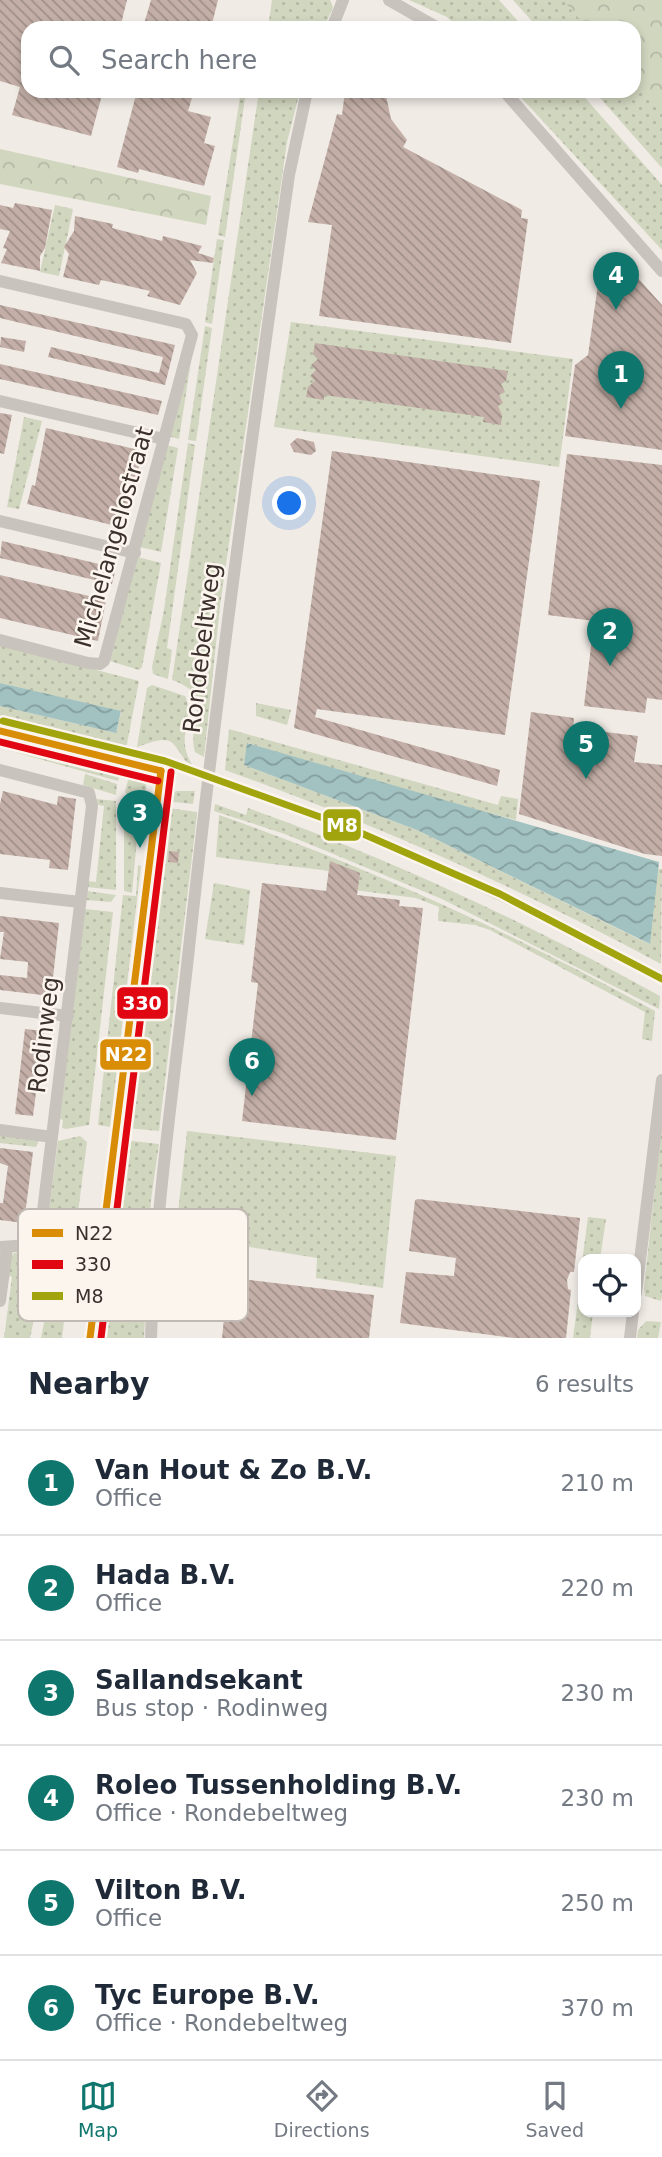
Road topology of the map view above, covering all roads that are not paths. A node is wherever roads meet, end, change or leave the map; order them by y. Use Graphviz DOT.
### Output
graph roads {
  1 [pos="343,0"];
  2 [pos="389,0"];
  3 [pos="335,21"];
  4 [pos="426,21"];
  5 [pos="306,98"];
  6 [pos="510,98"];
  7 [pos="662,271"];
  8 [pos="0,281"];
  9 [pos="0,401"];
  10 [pos="164,439"];
  11 [pos="0,521"];
  12 [pos="135,553"];
  13 [pos="0,640"];
  14 [pos="0,770"];
  15 [pos="0,893"];
  16 [pos="80,902"];
  17 [pos="0,1008"];
  18 [pos="68,1016"];
  19 [pos="662,1080"];
  20 [pos="0,1130"];
  21 [pos="52,1137"];
  22 [pos="43,1209"];
  23 [pos="158,1209"];
  24 [pos="4,1248"];
  25 [pos="641,1254"];
  26 [pos="0,1301"];
  27 [pos="633,1317"];
  28 [pos="630,1338"];
  1 -- 3 [label="street"];
  2 -- 4 [label="street"];
  5 -- 23 [label="street, Rondebeltweg"];
  6 -- 7 [label="street"];
  8 -- 10 [label="street, Michelangelostraat"];
  9 -- 10 [label="street"];
  10 -- 12 [label="street, Michelangelostraat"];
  11 -- 12 [label="street"];
  12 -- 13 [label="street, Michelangelostraat"];
  14 -- 16 [label="street, Rodinweg"];
  15 -- 16 [label="street"];
  16 -- 18 [label="street, Rodinweg"];
  17 -- 18 [label="street"];
  18 -- 21 [label="street, Rodinweg"];
  19 -- 25 [label="street"];
  20 -- 21 [label="street"];
  21 -- 22 [label="street, Rodinweg"];
  24 -- 26 [label="street"];
  27 -- 28 [label="street"];
}
